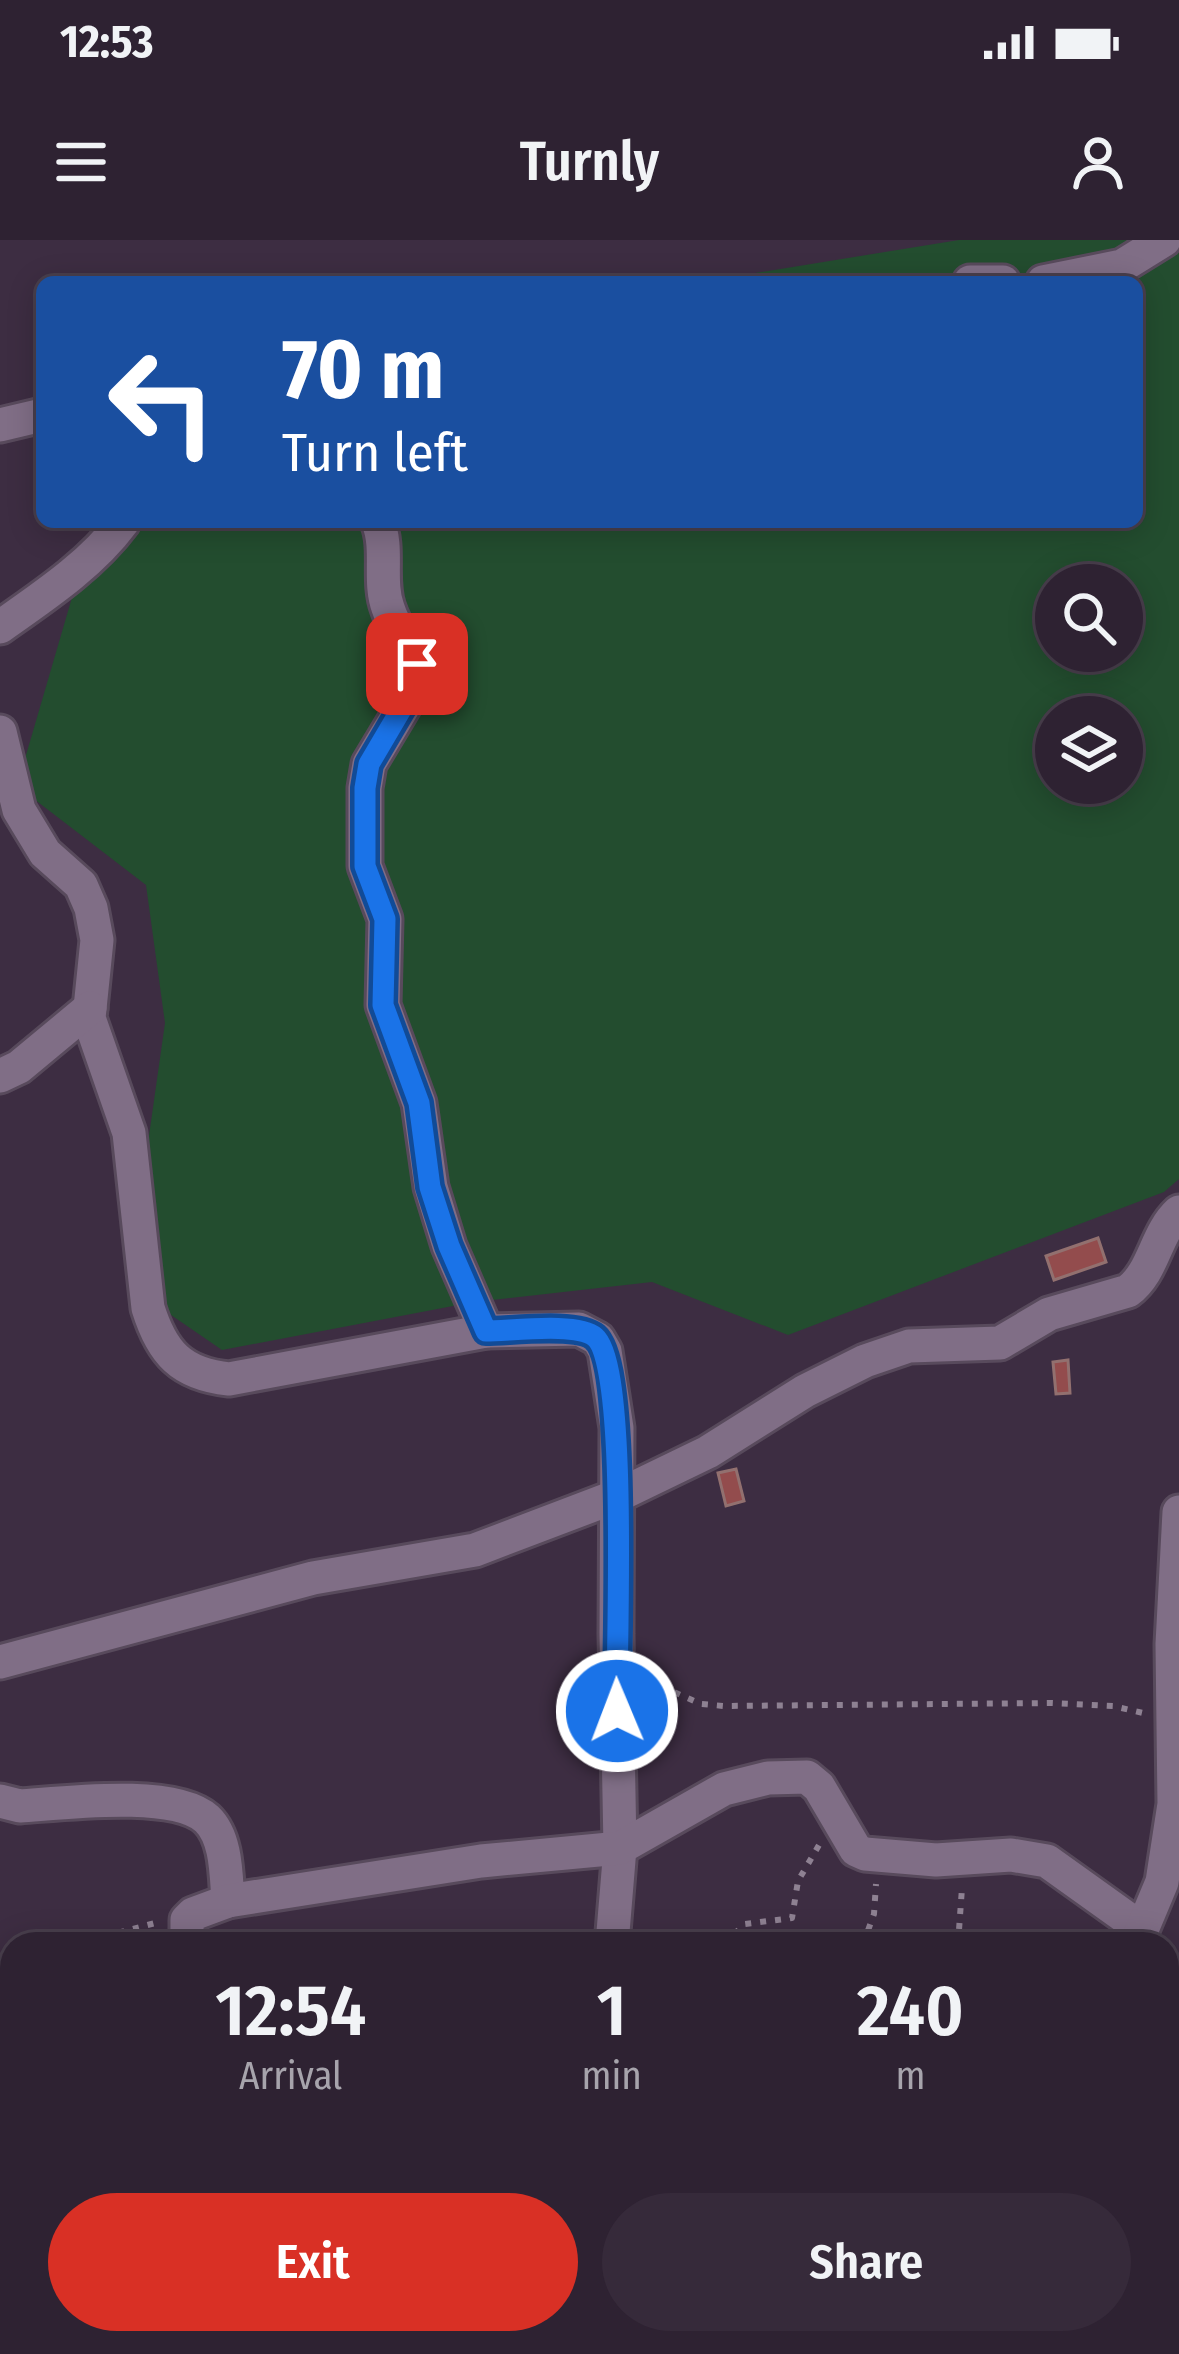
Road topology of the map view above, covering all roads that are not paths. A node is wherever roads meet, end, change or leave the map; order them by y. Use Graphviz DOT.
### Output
graph roads {
  1 [pos="1164,240"];
  2 [pos="1073,276"];
  3 [pos="36,416"];
  4 [pos="0,424"];
  5 [pos="118,528"];
  6 [pos="380,528"];
  7 [pos="0,626"];
  8 [pos="0,732"];
  9 [pos="90,1008"];
  10 [pos="0,1076"];
  11 [pos="1179,1212"];
  12 [pos="486,1331"];
  13 [pos="616,1496"];
  14 [pos="1179,1512"];
  15 [pos="0,1662"];
  16 [pos="0,1801"];
  17 [pos="1176,1816"];
  18 [pos="620,1848"];
  19 [pos="228,1901"];
  20 [pos="190,1929"];
  21 [pos="613,1932"];
  22 [pos="1134,1932"];
  23 [pos="1141,1932"];
  1 -- 2 [label="street"];
  3 -- 4 [label="street"];
  5 -- 7 [label="street"];
  6 -- 12 [label="street"];
  8 -- 9 [label="street"];
  9 -- 10 [label="street"];
  9 -- 12 [label="street"];
  11 -- 13 [label="street"];
  12 -- 13 [label="street"];
  13 -- 15 [label="street"];
  13 -- 18 [label="street"];
  14 -- 17 [label="street"];
  16 -- 19 [label="street"];
  17 -- 23 [label="street"];
  18 -- 19 [label="street"];
  18 -- 21 [label="street"];
  18 -- 22 [label="street"];
  19 -- 20 [label="street"];
}
